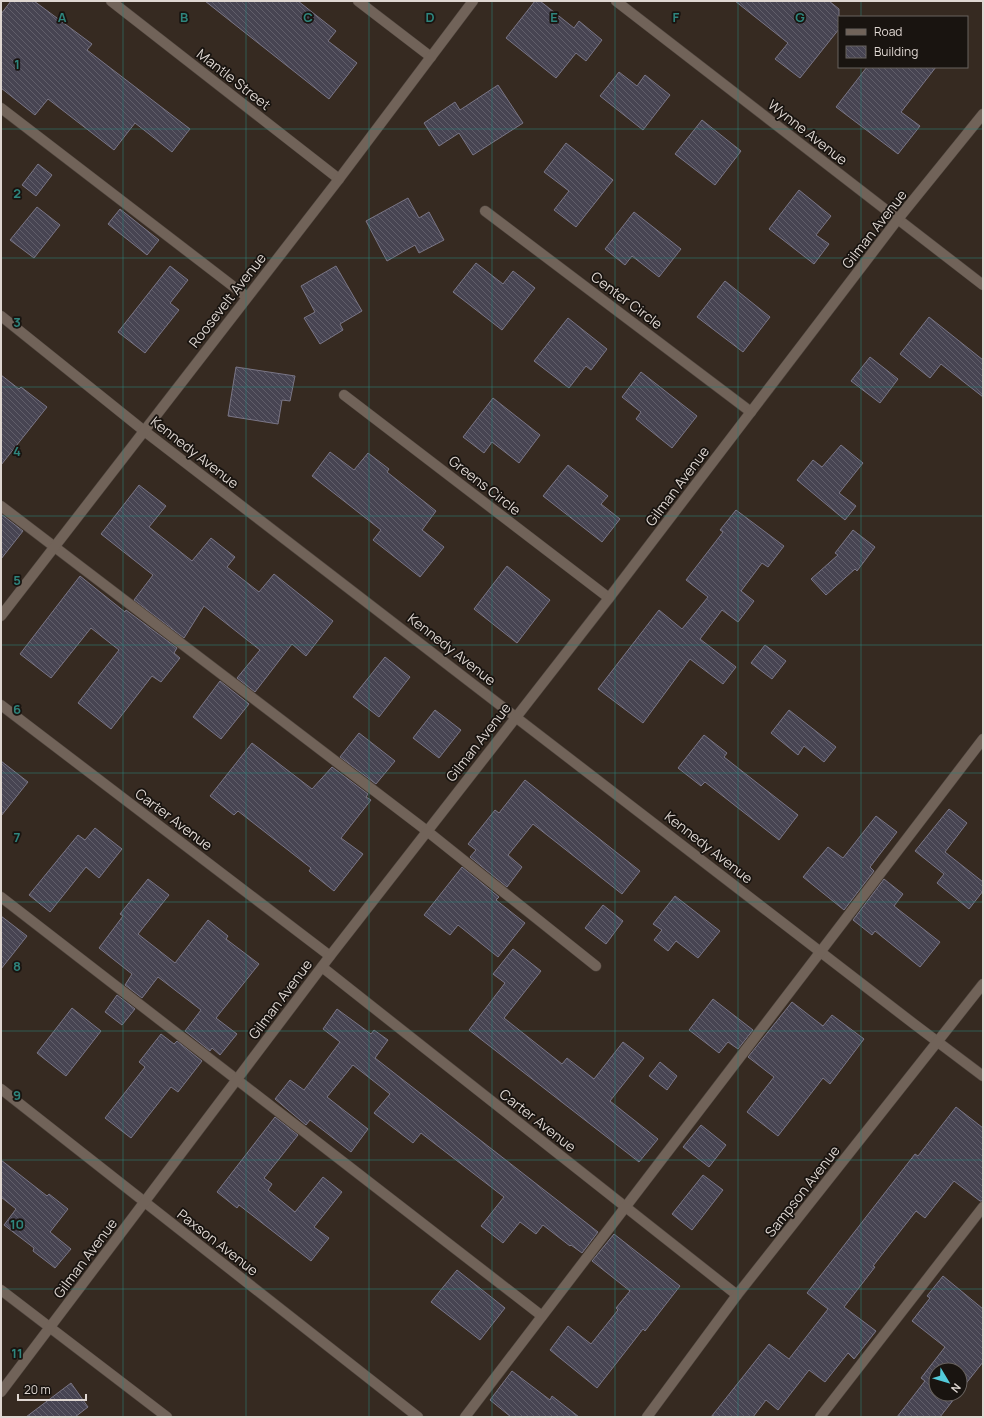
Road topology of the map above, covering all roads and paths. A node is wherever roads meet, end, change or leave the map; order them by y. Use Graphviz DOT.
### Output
graph roads {
  1 [pos="112,1"];
  2 [pos="358,1"];
  3 [pos="472,1"];
  4 [pos="616,1"];
  5 [pos="431,57"];
  6 [pos="1,108"];
  7 [pos="983,114"];
  8 [pos="339,179"];
  9 [pos="485,211"];
  10 [pos="898,219"];
  11 [pos="983,285"];
  12 [pos="247,297"];
  13 [pos="1,316"];
  14 [pos="344,395"];
  15 [pos="752,412"];
  16 [pos="143,430"];
  17 [pos="1,506"];
  18 [pos="54,547"];
  19 [pos="609,598"];
  20 [pos="1,616"];
  21 [pos="1,705"];
  22 [pos="516,716"];
  23 [pos="983,739"];
  24 [pos="426,832"];
  25 [pos="1,897"];
  26 [pos="820,952"];
  27 [pos="330,956"];
  28 [pos="596,966"];
  29 [pos="322,967"];
  30 [pos="983,984"];
  31 [pos="938,1043"];
  32 [pos="983,1076"];
  33 [pos="237,1080"];
  34 [pos="1,1089"];
  35 [pos="145,1202"];
  36 [pos="625,1207"];
  37 [pos="983,1207"];
  38 [pos="1,1290"];
  39 [pos="737,1295"];
  40 [pos="542,1316"];
  41 [pos="49,1329"];
  42 [pos="1,1392"];
  43 [pos="167,1417"];
  44 [pos="418,1417"];
  45 [pos="465,1417"];
  46 [pos="647,1417"];
  47 [pos="820,1417"];
  1 -- 8 [label="street, Mantle Street"];
  2 -- 5 [label="street"];
  3 -- 5 [label="street, Roosevelt Avenue"];
  4 -- 10 [label="street, Wynne Avenue"];
  5 -- 8 [label="street, Roosevelt Avenue"];
  6 -- 12 [label="street"];
  7 -- 10 [label="street, Gilman Avenue"];
  8 -- 12 [label="street, Roosevelt Avenue"];
  9 -- 15 [label="street, Center Circle"];
  10 -- 11 [label="street, Wynne Avenue"];
  10 -- 15 [label="street, Gilman Avenue"];
  12 -- 16 [label="street, Roosevelt Avenue"];
  13 -- 16 [label="street, Kennedy Avenue"];
  14 -- 19 [label="street, Greens Circle"];
  15 -- 19 [label="street, Gilman Avenue"];
  16 -- 18 [label="street, Roosevelt Avenue"];
  16 -- 22 [label="street, Kennedy Avenue"];
  17 -- 18 [label="street"];
  18 -- 20 [label="street, Roosevelt Avenue"];
  18 -- 24 [label="street"];
  19 -- 22 [label="street, Gilman Avenue"];
  21 -- 27 [label="street, Carter Avenue"];
  22 -- 24 [label="street, Gilman Avenue"];
  22 -- 26 [label="street, Kennedy Avenue"];
  23 -- 26 [label="street"];
  24 -- 27 [label="street, Gilman Avenue"];
  24 -- 28 [label="street"];
  25 -- 33 [label="street"];
  26 -- 31 [label="street, Kennedy Avenue"];
  26 -- 36 [label="street"];
  27 -- 29 [label="street, Gilman Avenue"];
  29 -- 33 [label="street, Gilman Avenue"];
  29 -- 36 [label="street, Carter Avenue"];
  30 -- 31 [label="street, Sampson Avenue"];
  31 -- 32 [label="street, Kennedy Avenue"];
  31 -- 39 [label="street, Sampson Avenue"];
  33 -- 35 [label="street, Gilman Avenue"];
  33 -- 40 [label="street"];
  34 -- 35 [label="street, Paxson Avenue"];
  35 -- 41 [label="street, Gilman Avenue"];
  35 -- 44 [label="street, Paxson Avenue"];
  36 -- 39 [label="street, Carter Avenue"];
  36 -- 40 [label="street"];
  37 -- 47 [label="street"];
  38 -- 41 [label="street"];
  39 -- 46 [label="street, Sampson Avenue"];
  40 -- 45 [label="street"];
  41 -- 42 [label="street, Gilman Avenue"];
  41 -- 43 [label="street"];
}
